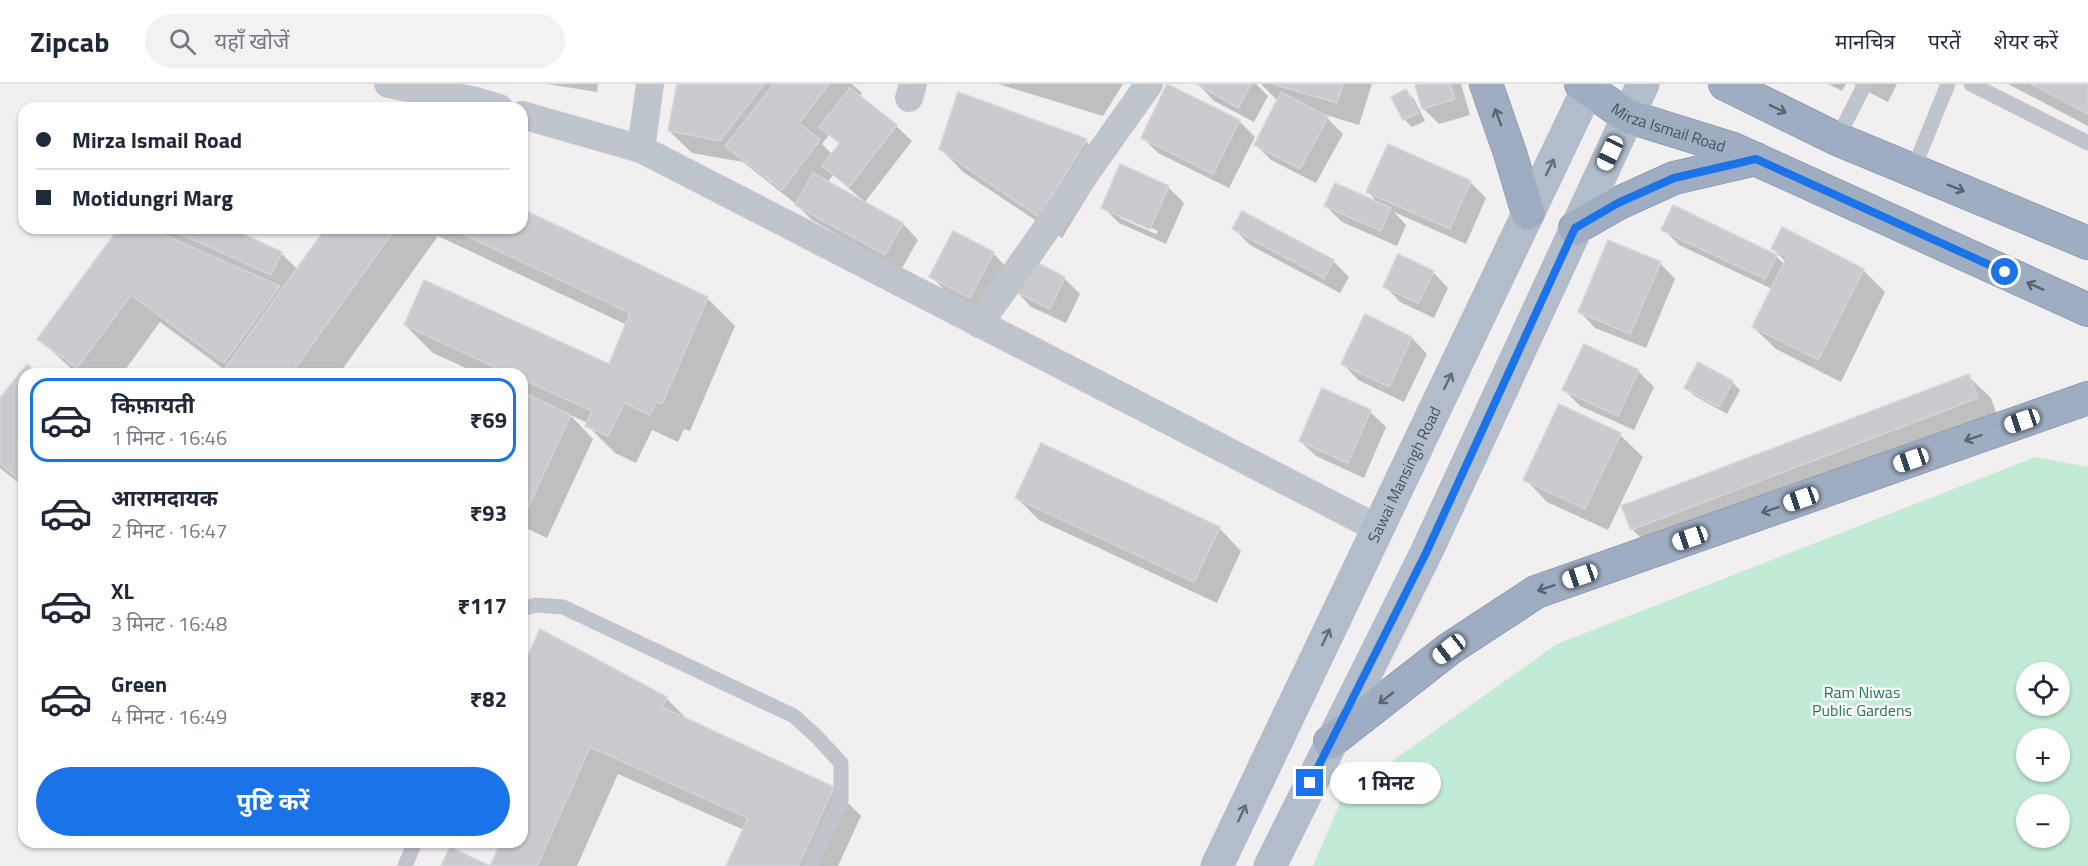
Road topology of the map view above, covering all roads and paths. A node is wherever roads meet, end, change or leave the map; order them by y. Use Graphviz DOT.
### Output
graph roads {
  1 [pos="388,84"];
  2 [pos="650,84"];
  3 [pos="1149,84"];
  4 [pos="1486,84"];
  5 [pos="1643,84"];
  6 [pos="1725,84"];
  7 [pos="1865,84"];
  8 [pos="1948,84"];
  9 [pos="1971,84"];
  10 [pos="1586,86"];
  11 [pos="479,102"];
  12 [pos="1627,116"];
  13 [pos="528,117"];
  14 [pos="1837,139"];
  15 [pos="2088,143"];
  16 [pos="640,149"];
  17 [pos="1756,159"];
  18 [pos="1913,171"];
  19 [pos="1528,213"];
  20 [pos="1575,228"];
  21 [pos="2088,243"];
  22 [pos="2088,310"];
  23 [pos="979,324"];
  24 [pos="2088,398"];
  25 [pos="1377,528"];
  26 [pos="528,607"];
  27 [pos="1330,742"];
  28 [pos="412,848"];
  29 [pos="405,866"];
  30 [pos="810,866"];
  31 [pos="1217,866"];
  32 [pos="1270,866"];
  1 -- 11 [label="street"];
  2 -- 16 [label="street"];
  3 -- 23 [label="street"];
  19 -- 4 [label="highway, one-way"];
  5 -- 12 [label="main road"];
  6 -- 14 [label="highway, one-way"];
  7 -- 14 [label="lane"];
  8 -- 18 [label="lane"];
  9 -- 15 [label="lane"];
  10 -- 12 [label="highway, Mirza Ismail Road"];
  19 -- 10 [label="main road, Sawai Mansingh Road, one-way"];
  12 -- 17 [label="highway, Mirza Ismail Road"];
  12 -- 20 [label="main road"];
  13 -- 16 [label="street"];
  14 -- 18 [label="highway"];
  16 -- 23 [label="street"];
  17 -- 20 [label="highway"];
  22 -- 17 [label="highway, Mirza Ismail Road, one-way"];
  18 -- 21 [label="highway, one-way"];
  25 -- 19 [label="main road, Sawai Mansingh Road, one-way"];
  20 -- 27 [label="main road"];
  23 -- 25 [label="street"];
  24 -- 27 [label="highway, one-way"];
  31 -- 25 [label="main road, Sawai Mansingh Road, one-way"];
  26 -- 30 [label="lane"];
  27 -- 32 [label="main road"];
  28 -- 29 [label="lane"];
}
